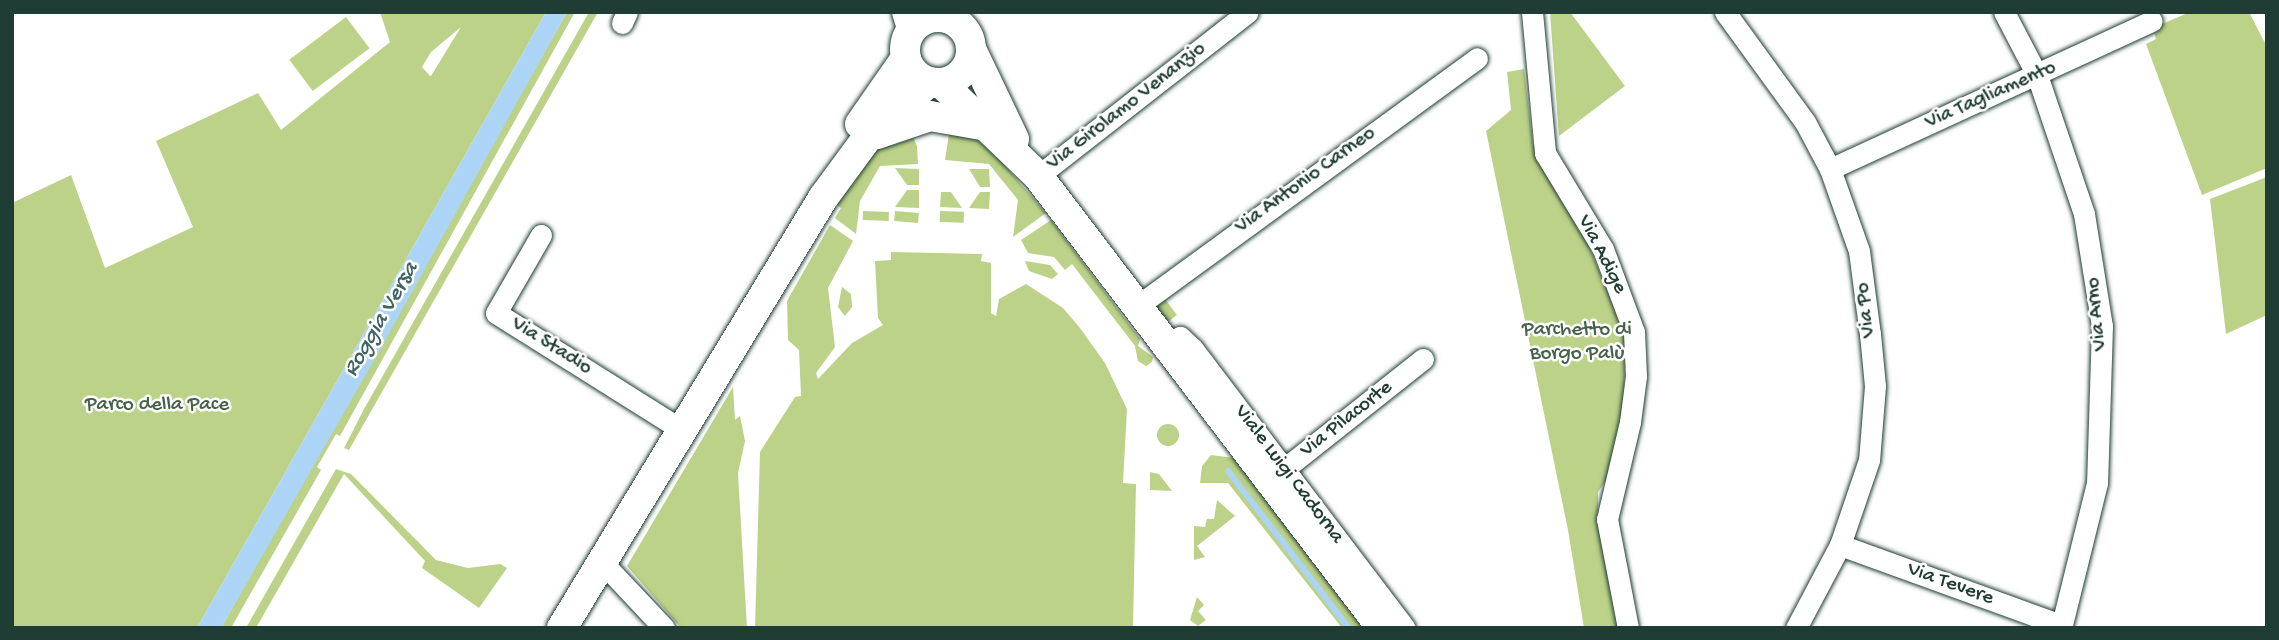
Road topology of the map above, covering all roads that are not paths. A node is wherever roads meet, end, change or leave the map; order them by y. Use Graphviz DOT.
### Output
graph roads {
  1 [pos="1248,12"];
  2 [pos="1532,12"];
  3 [pos="1725,12"];
  4 [pos="2004,12"];
  5 [pos="2152,21"];
  6 [pos="914,27"];
  7 [pos="966,31"];
  8 [pos="1477,58"];
  9 [pos="2037,75"];
  10 [pos="935,83"];
  11 [pos="987,126"];
  12 [pos="865,140"];
  13 [pos="1830,169"];
  14 [pos="1035,172"];
  15 [pos="809,221"];
  16 [pos="541,235"];
  17 [pos="1136,307"];
  18 [pos="1423,359"];
  19 [pos="682,430"];
  20 [pos="1277,476"];
  21 [pos="1840,545"];
  22 [pos="602,562"];
  23 [pos="2061,626"];
  24 [pos="562,628"];
  25 [pos="664,628"];
  26 [pos="1382,628"];
  27 [pos="1405,628"];
  28 [pos="1628,628"];
  29 [pos="1796,628"];
  1 -- 14 [label="street, Via Girolamo Venanzio"];
  2 -- 28 [label="street, Via Adige"];
  3 -- 13 [label="street, Via Po"];
  4 -- 9 [label="street, Via Arno"];
  5 -- 9 [label="street, Via Tagliamento"];
  6 -- 7 [label="main road"];
  6 -- 10 [label="main road, Viale Luigi Cadorna"];
  6 -- 15 [label="main road"];
  7 -- 10 [label="main road"];
  7 -- 14 [label="main road, Viale Luigi Cadorna"];
  8 -- 17 [label="street, Via Antonio Carneo"];
  9 -- 13 [label="street, Via Tagliamento"];
  9 -- 23 [label="street, Via Arno"];
  10 -- 11 [label="main road, Viale Luigi Cadorna"];
  10 -- 12 [label="main road"];
  11 -- 12 [label="main road"];
  11 -- 14 [label="main road, Viale Luigi Cadorna"];
  12 -- 15 [label="main road"];
  13 -- 21 [label="street, Via Po"];
  14 -- 17 [label="main road, Viale Luigi Cadorna"];
  15 -- 19 [label="main road"];
  16 -- 19 [label="street, Via Stadio"];
  17 -- 20 [label="main road, Viale Luigi Cadorna"];
  18 -- 20 [label="street, Via Pilacorte"];
  19 -- 22 [label="main road"];
  20 -- 26 [label="main road, Viale Luigi Cadorna"];
  20 -- 27 [label="street, Viale Luigi Cadorna"];
  21 -- 23 [label="street, Via Tevere"];
  21 -- 29 [label="street, Via Po"];
  22 -- 24 [label="main road"];
  22 -- 25 [label="street"];
}
